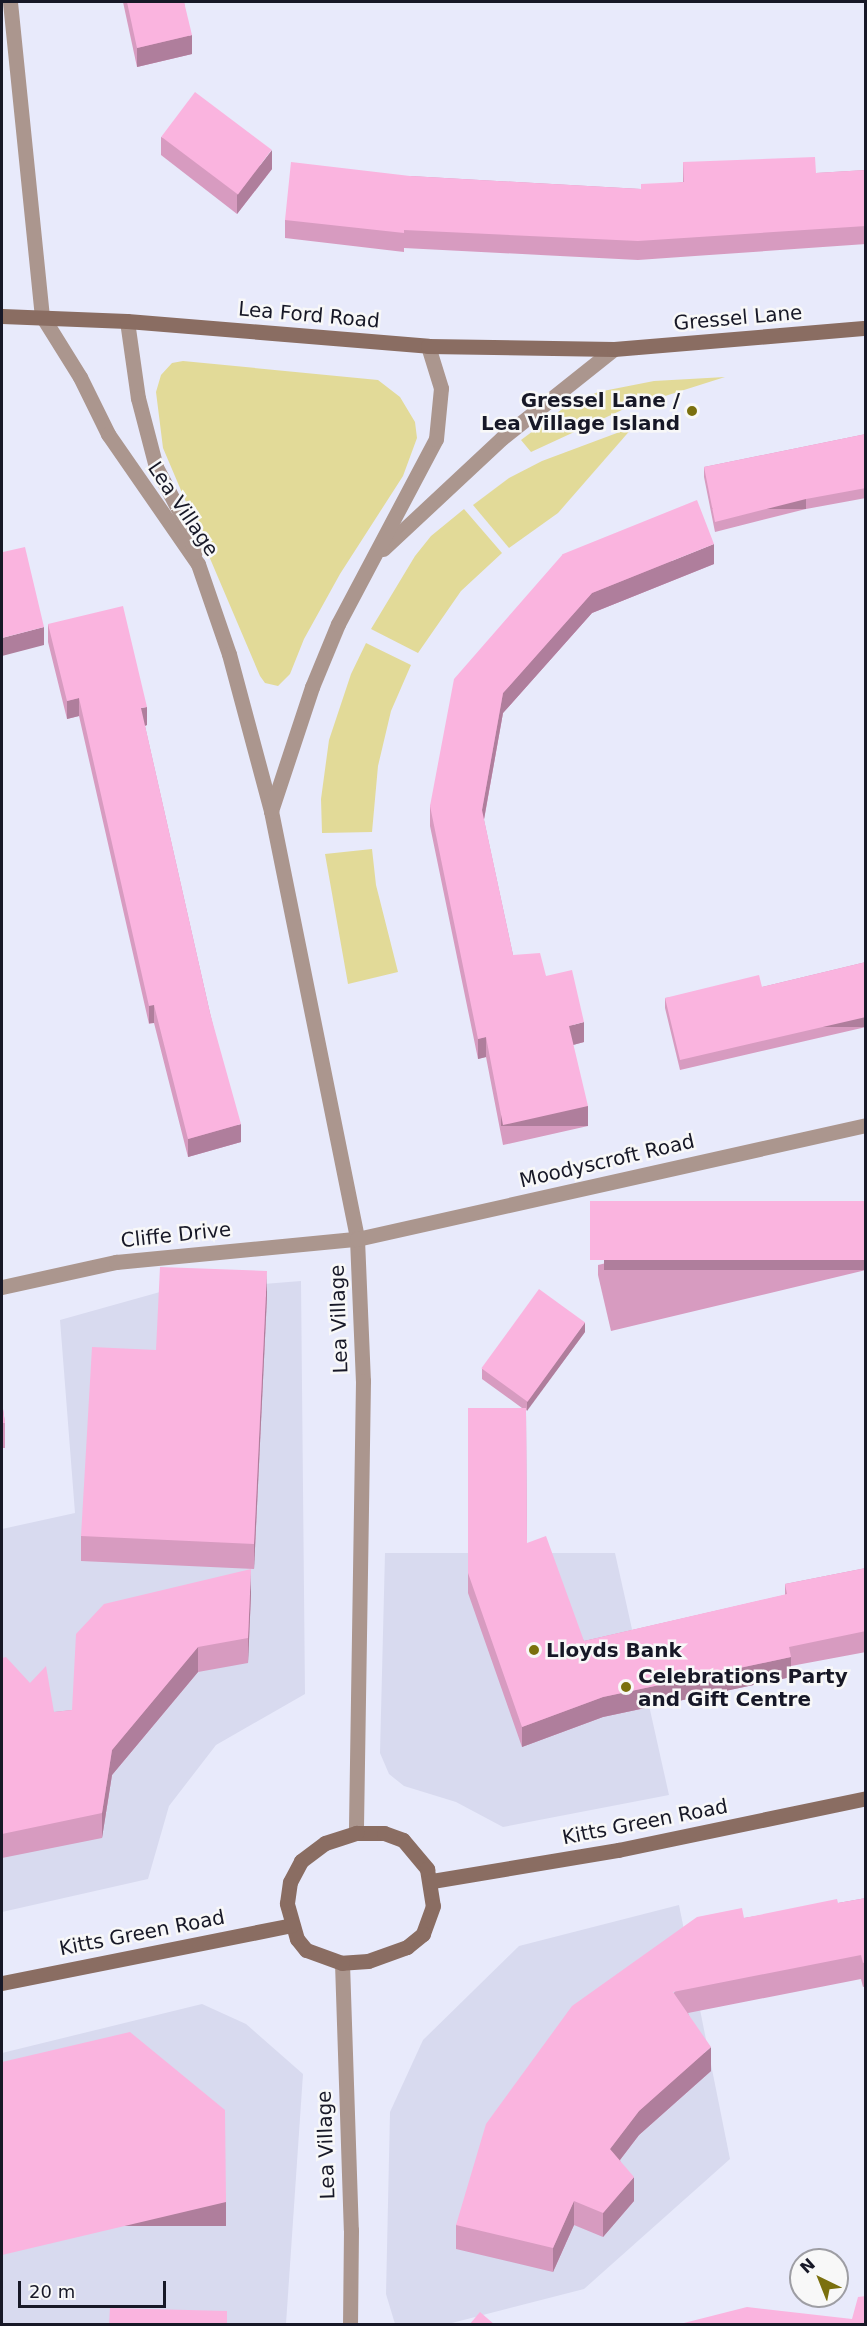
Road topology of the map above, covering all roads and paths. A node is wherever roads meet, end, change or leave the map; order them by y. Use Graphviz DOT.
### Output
graph roads {
  1 [pos="10,2"];
  2 [pos="2,316"];
  3 [pos="42,316"];
  4 [pos="127,321"];
  5 [pos="866,328"];
  6 [pos="428,346"];
  7 [pos="614,349"];
  8 [pos="370,561"];
  9 [pos="198,564"];
  10 [pos="271,811"];
  11 [pos="866,1125"];
  12 [pos="357,1239"];
  13 [pos="2,1287"];
  14 [pos="866,1798"];
  15 [pos="356,1833"];
  16 [pos="432,1881"];
  17 [pos="292,1926"];
  18 [pos="342,1963"];
  19 [pos="2,1983"];
  20 [pos="350,2325"];
  1 -- 3 [label="street"];
  2 -- 3 [label="street, Lea Ford Road"];
  3 -- 4 [label="street, Lea Ford Road"];
  3 -- 9 [label="street, Lea Village"];
  4 -- 6 [label="street, Lea Ford Road"];
  4 -- 9 [label="street"];
  5 -- 7 [label="street, Gressel Lane"];
  6 -- 7 [label="street, Lea Ford Road"];
  6 -- 8 [label="street, Lea Village"];
  7 -- 8 [label="street, Lea Village"];
  8 -- 10 [label="street, Lea Village"];
  9 -- 10 [label="street, Lea Village"];
  10 -- 12 [label="street, Lea Village"];
  11 -- 12 [label="street, Moodyscroft Road"];
  12 -- 13 [label="street, Cliffe Drive"];
  12 -- 15 [label="street, Lea Village"];
  14 -- 16 [label="street, Kitts Green Road"];
  15 -- 16 [label="street"];
  15 -- 17 [label="street"];
  16 -- 18 [label="street"];
  17 -- 18 [label="street"];
  17 -- 19 [label="street, Kitts Green Road"];
  18 -- 20 [label="street, Lea Village"];
}
